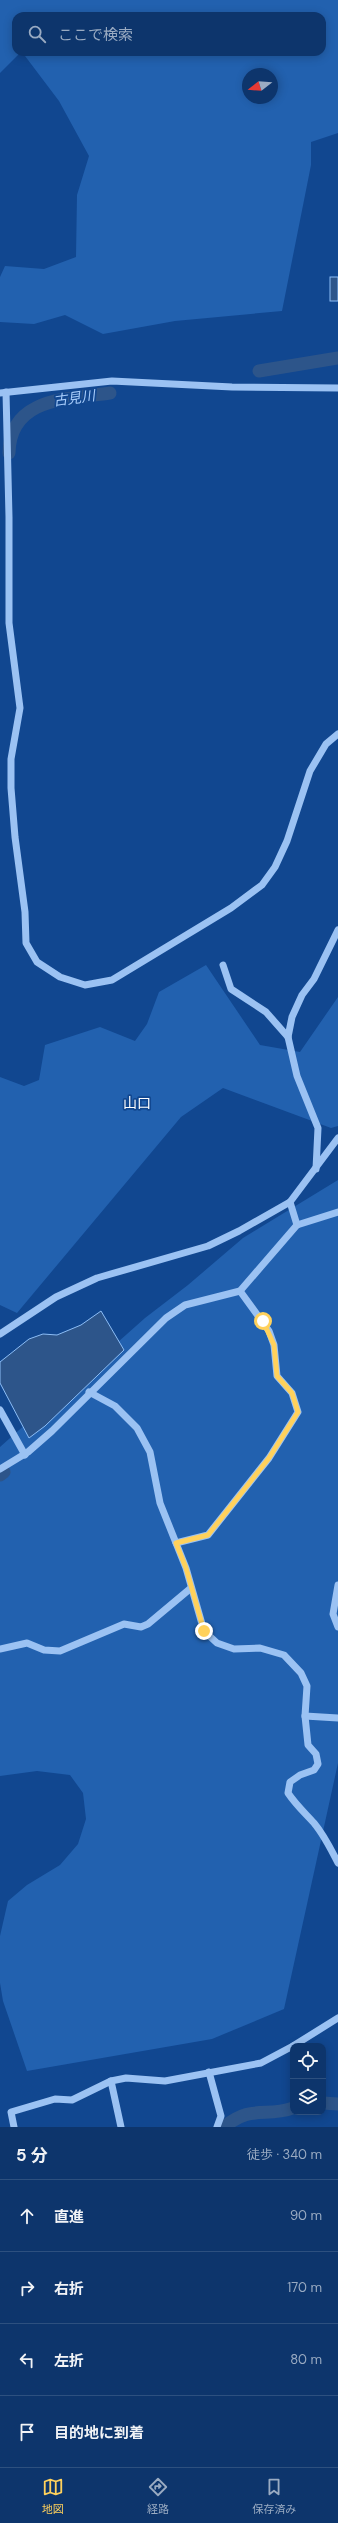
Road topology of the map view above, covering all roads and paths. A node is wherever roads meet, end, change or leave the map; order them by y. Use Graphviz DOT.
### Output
graph roads {
  1 [pos="338,388"];
  2 [pos="3,393"];
  3 [pos="338,734"];
  4 [pos="338,930"];
  5 [pos="223,965"];
  6 [pos="288,1037"];
  7 [pos="338,1138"];
  8 [pos="316,1169"];
  9 [pos="290,1202"];
  10 [pos="338,1212"];
  11 [pos="297,1225"];
  12 [pos="240,1291"];
  13 [pos="0,1334"];
  14 [pos="90,1392"];
  15 [pos="0,1410"];
  16 [pos="25,1455"];
  17 [pos="0,1469"];
  18 [pos="176,1543"];
  19 [pos="338,1585"];
  20 [pos="192,1588"];
  21 [pos="338,1627"];
  22 [pos="0,1649"];
  23 [pos="305,1716"];
  24 [pos="338,1718"];
  25 [pos="338,1863"];
  26 [pos="338,2018"];
  27 [pos="298,2043"];
  28 [pos="290,2048"];
  29 [pos="209,2072"];
  30 [pos="111,2081"];
  31 [pos="14,2127"];
  32 [pos="121,2127"];
  33 [pos="217,2127"];
  1 -- 2 [label="street"];
  2 -- 3 [label="street"];
  4 -- 6 [label="street"];
  5 -- 6 [label="street"];
  6 -- 8 [label="street"];
  7 -- 8 [label="street"];
  8 -- 9 [label="street"];
  9 -- 11 [label="street"];
  9 -- 13 [label="street"];
  10 -- 11 [label="street"];
  11 -- 12 [label="street"];
  12 -- 14 [label="street"];
  12 -- 18 [label="street"];
  14 -- 16 [label="street"];
  14 -- 18 [label="street"];
  15 -- 16 [label="street"];
  16 -- 17 [label="street"];
  18 -- 20 [label="street"];
  19 -- 21 [label="street"];
  20 -- 22 [label="street"];
  20 -- 23 [label="street"];
  23 -- 24 [label="street"];
  23 -- 25 [label="street"];
  26 -- 27 [label="street"];
  28 -- 29 [label="street"];
  29 -- 30 [label="street"];
  29 -- 33 [label="street"];
  30 -- 31 [label="street"];
  30 -- 32 [label="street"];
}
